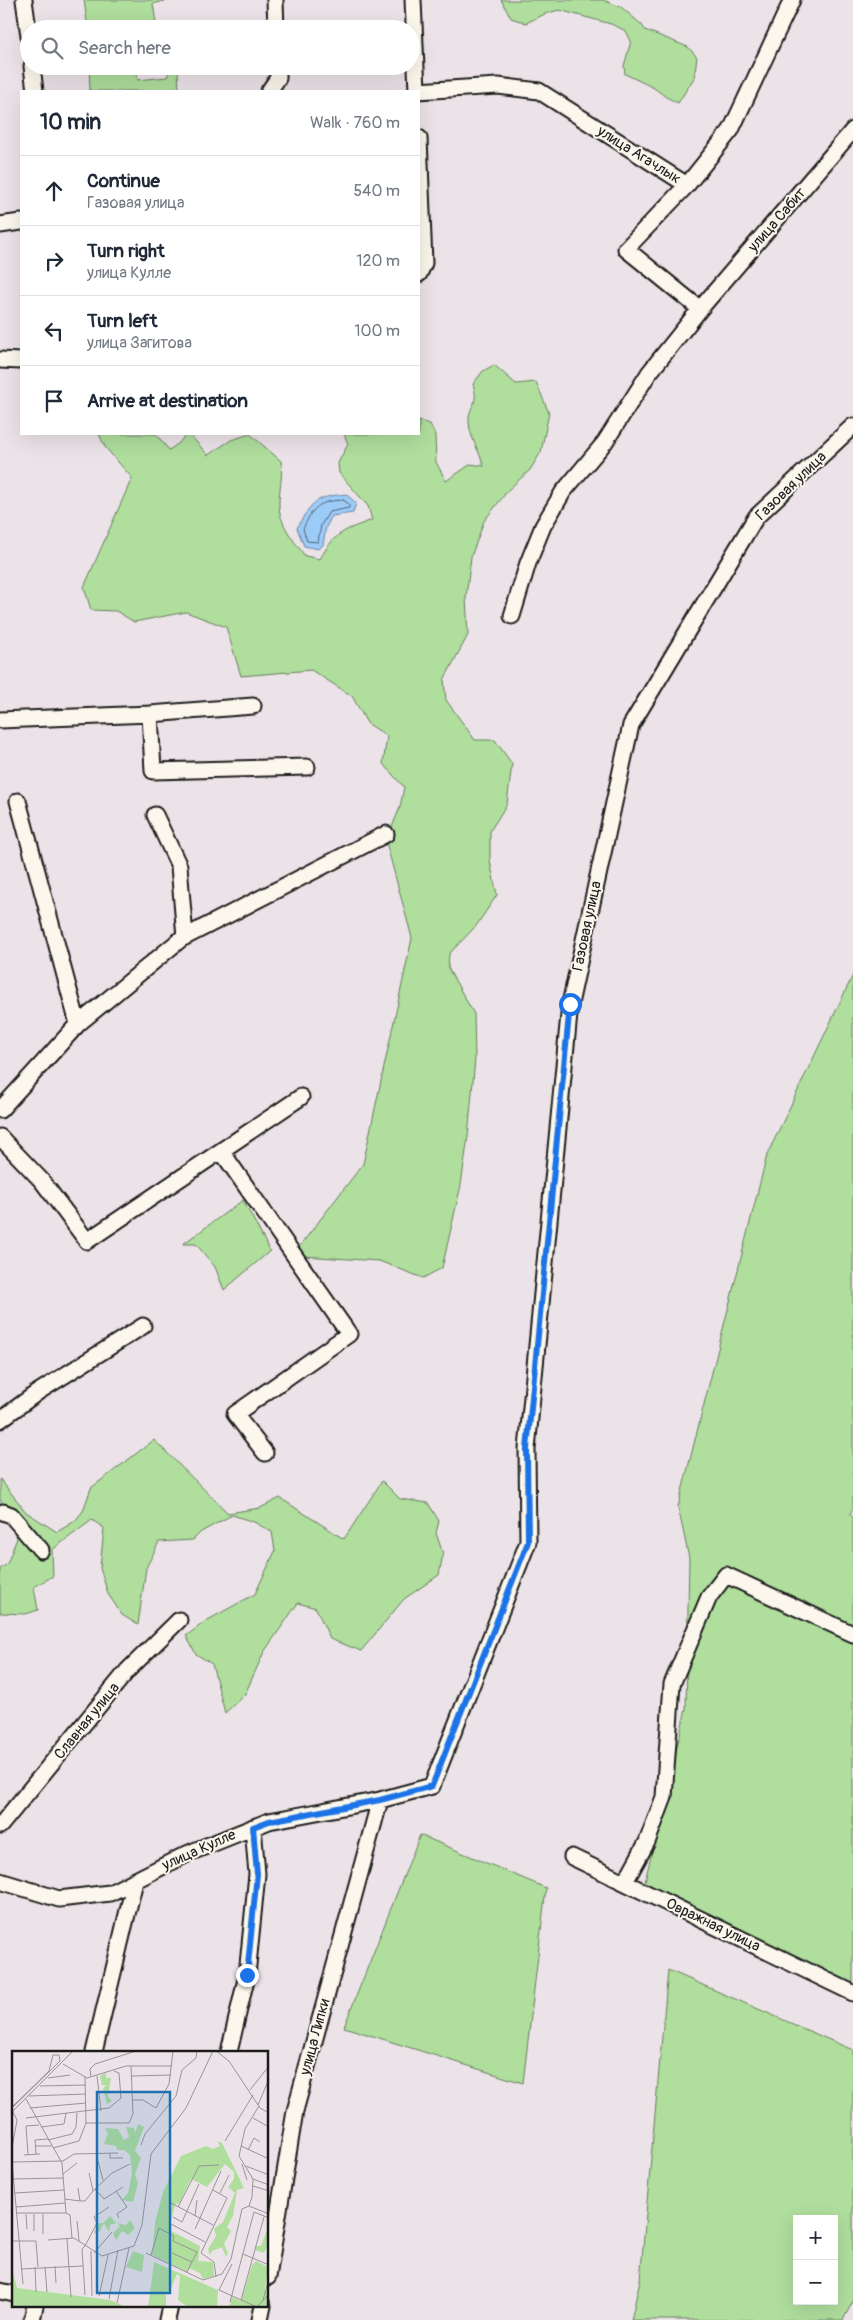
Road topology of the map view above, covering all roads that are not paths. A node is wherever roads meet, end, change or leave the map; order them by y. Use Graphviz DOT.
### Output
graph roads {
  1 [pos="24,0"];
  2 [pos="275,0"];
  3 [pos="412,0"];
  4 [pos="792,0"];
  5 [pos="27,20"];
  6 [pos="276,20"];
  7 [pos="413,20"];
  8 [pos="33,75"];
  9 [pos="278,75"];
  10 [pos="416,75"];
  11 [pos="35,90"];
  12 [pos="270,90"];
  13 [pos="417,90"];
  14 [pos="420,91"];
  15 [pos="853,130"];
  16 [pos="420,163"];
  17 [pos="687,185"];
  18 [pos="20,222"];
  19 [pos="0,225"];
  20 [pos="420,272"];
  21 [pos="700,309"];
  22 [pos="0,360"];
  23 [pos="20,361"];
  24 [pos="853,426"];
  25 [pos="512,616"];
  26 [pos="253,706"];
  27 [pos="150,714"];
  28 [pos="0,720"];
  29 [pos="307,767"];
  30 [pos="18,801"];
  31 [pos="155,815"];
  32 [pos="386,834"];
  33 [pos="185,937"];
  34 [pos="78,1024"];
  35 [pos="300,1097"];
  36 [pos="0,1110"];
  37 [pos="0,1137"];
  38 [pos="222,1152"];
  39 [pos="143,1326"];
  40 [pos="0,1420"];
  41 [pos="265,1453"];
  42 [pos="1,1512"];
  43 [pos="41,1550"];
  44 [pos="179,1620"];
  45 [pos="853,1634"];
  46 [pos="432,1786"];
  47 [pos="380,1800"];
  48 [pos="0,1826"];
  49 [pos="253,1827"];
  50 [pos="572,1857"];
  51 [pos="0,1881"];
  52 [pos="135,1881"];
  53 [pos="625,1882"];
  54 [pos="853,1993"];
  55 [pos="94,2051"];
  56 [pos="229,2051"];
  57 [pos="269,2271"];
  1 -- 5 [label="street"];
  2 -- 6 [label="street"];
  3 -- 7 [label="street"];
  4 -- 17 [label="street, улица Агачлык"];
  8 -- 11 [label="street"];
  9 -- 12 [label="street"];
  10 -- 13 [label="street"];
  14 -- 17 [label="street, улица Агачлык"];
  15 -- 21 [label="street, улица Сабит"];
  16 -- 20 [label="street"];
  17 -- 21 [label="street"];
  18 -- 19 [label="street"];
  21 -- 25 [label="street, улица Сабит"];
  22 -- 23 [label="street"];
  24 -- 46 [label="street, Газовая улица"];
  26 -- 27 [label="street"];
  27 -- 28 [label="street"];
  27 -- 29 [label="street"];
  30 -- 34 [label="street"];
  31 -- 33 [label="street"];
  32 -- 33 [label="street"];
  33 -- 34 [label="street"];
  34 -- 36 [label="street"];
  35 -- 38 [label="street"];
  37 -- 38 [label="street"];
  38 -- 41 [label="street"];
  39 -- 40 [label="street"];
  42 -- 43 [label="street"];
  44 -- 48 [label="street, Славная улица"];
  45 -- 53 [label="street"];
  46 -- 47 [label="street, улица Кулле"];
  47 -- 49 [label="street, улица Кулле"];
  47 -- 57 [label="street, улица Липки"];
  49 -- 52 [label="street, улица Кулле"];
  49 -- 56 [label="street"];
  50 -- 53 [label="street, Овражная улица"];
  51 -- 52 [label="street, улица Кулле"];
  52 -- 55 [label="street"];
  53 -- 54 [label="street, Овражная улица"];
}
